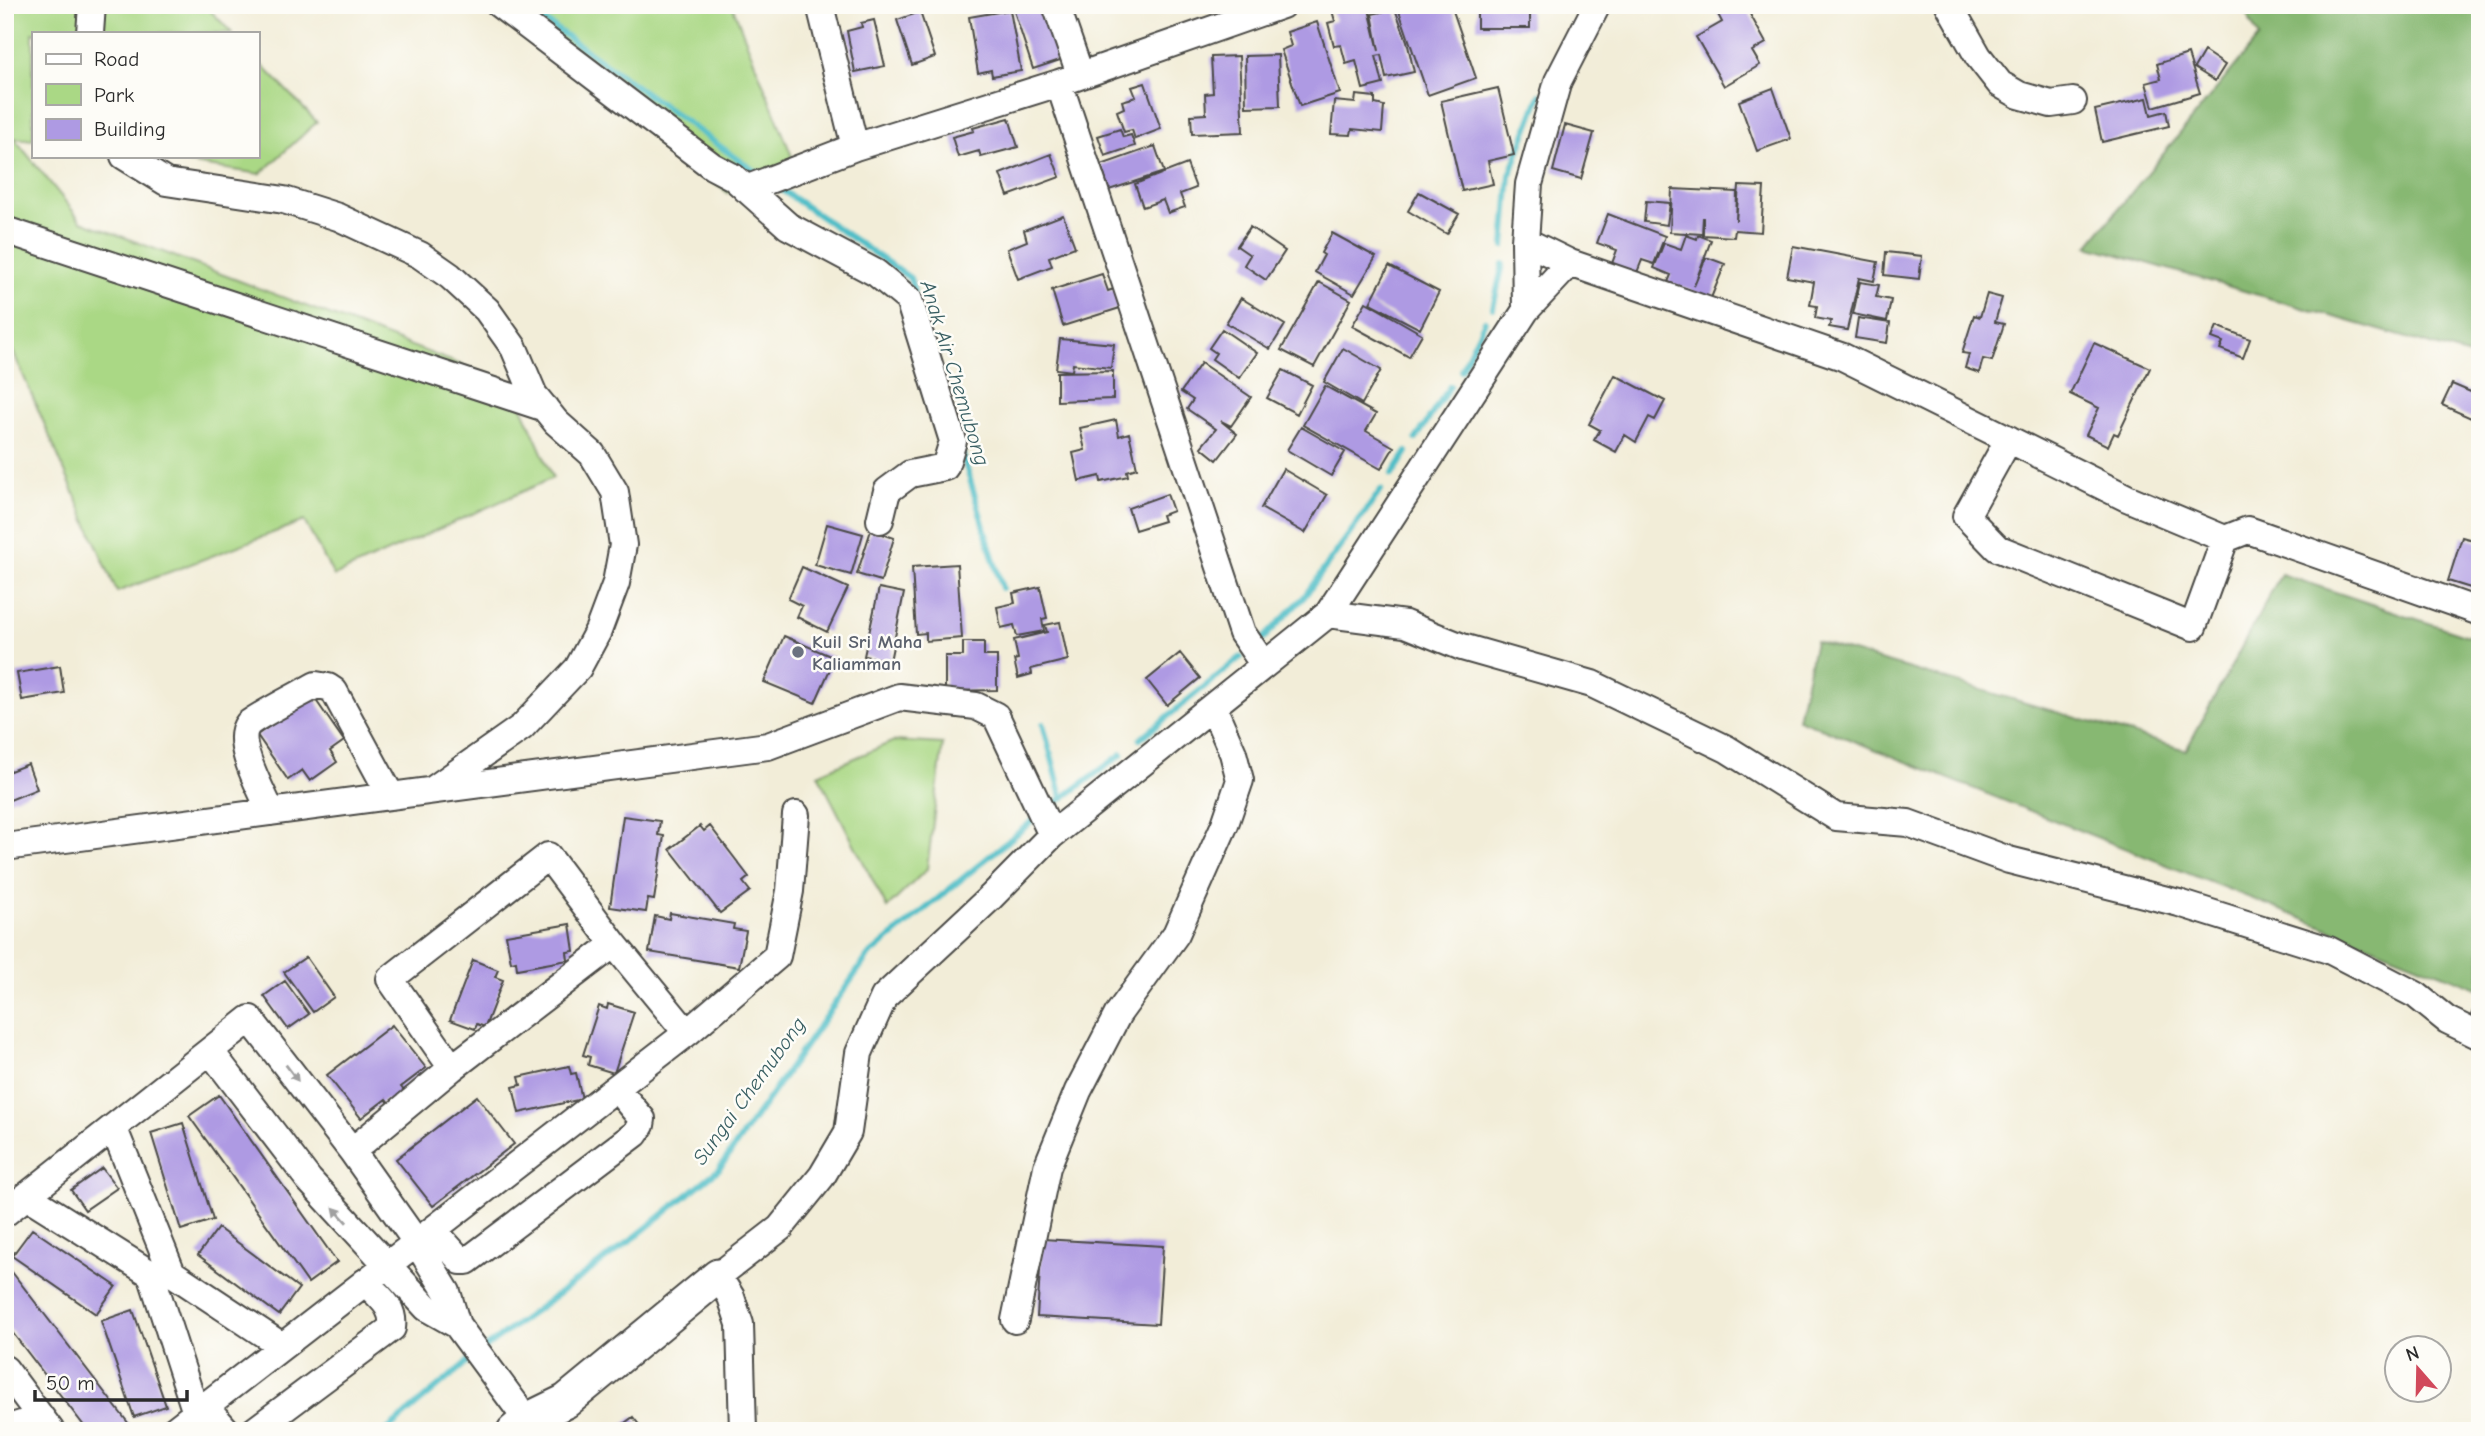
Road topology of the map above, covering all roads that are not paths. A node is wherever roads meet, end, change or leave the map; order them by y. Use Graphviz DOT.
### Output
graph roads {
  1 [pos="92,5"];
  2 [pos="499,5"];
  3 [pos="820,5"];
  4 [pos="1056,5"];
  5 [pos="1282,5"];
  6 [pos="1597,5"];
  7 [pos="1949,5"];
  8 [pos="90,32"];
  9 [pos="1069,78"];
  10 [pos="2073,101"];
  11 [pos="855,147"];
  12 [pos="127,158"];
  13 [pos="746,189"];
  14 [pos="5,230"];
  15 [pos="1525,241"];
  16 [pos="1570,263"];
  17 [pos="1526,310"];
  18 [pos="545,408"];
  19 [pos="2009,439"];
  20 [pos="880,520"];
  21 [pos="2225,539"];
  22 [pos="2480,612"];
  23 [pos="1328,614"];
  24 [pos="1264,665"];
  25 [pos="1213,707"];
  26 [pos="430,791"];
  27 [pos="391,796"];
  28 [pos="271,811"];
  29 [pos="796,815"];
  30 [pos="1050,832"];
  31 [pos="5,847"];
  32 [pos="614,944"];
  33 [pos="687,1033"];
  34 [pos="2480,1036"];
  35 [pos="211,1052"];
  36 [pos="452,1068"];
  37 [pos="616,1088"];
  38 [pos="114,1129"];
  39 [pos="352,1151"];
  40 [pos="27,1196"];
  41 [pos="5,1213"];
  42 [pos="426,1237"];
  43 [pos="386,1265"];
  44 [pos="161,1273"];
  45 [pos="718,1276"];
  46 [pos="365,1282"];
  47 [pos="437,1300"];
  48 [pos="1014,1321"];
  49 [pos="282,1346"];
  50 [pos="5,1369"];
  51 [pos="201,1409"];
  52 [pos="46,1424"];
  53 [pos="529,1425"];
  54 [pos="5,1429"];
  55 [pos="173,1431"];
  56 [pos="227,1431"];
  57 [pos="254,1431"];
  58 [pos="743,1431"];
  1 -- 8 [label="street"];
  2 -- 13 [label="street"];
  3 -- 11 [label="street"];
  4 -- 9 [label="street"];
  5 -- 9 [label="street"];
  6 -- 15 [label="street"];
  7 -- 10 [label="street"];
  9 -- 11 [label="street"];
  9 -- 24 [label="street"];
  11 -- 13 [label="street"];
  12 -- 18 [label="street"];
  13 -- 20 [label="street"];
  14 -- 18 [label="street"];
  15 -- 16 [label="street"];
  15 -- 17 [label="street"];
  16 -- 17 [label="street"];
  16 -- 19 [label="street"];
  17 -- 23 [label="street"];
  18 -- 26 [label="street"];
  19 -- 21 [label="street"];
  19 -- 21 [label="street"];
  21 -- 22 [label="street"];
  23 -- 24 [label="street"];
  23 -- 34 [label="street"];
  24 -- 25 [label="street"];
  25 -- 30 [label="street"];
  25 -- 48 [label="street"];
  26 -- 27 [label="street"];
  26 -- 30 [label="street"];
  27 -- 28 [label="street"];
  27 -- 28 [label="street"];
  28 -- 31 [label="street"];
  29 -- 33 [label="street"];
  30 -- 45 [label="street"];
  32 -- 33 [label="street"];
  32 -- 36 [label="street"];
  32 -- 36 [label="street"];
  33 -- 37 [label="street"];
  35 -- 38 [label="street"];
  35 -- 39 [label="street, one-way"];
  43 -- 35 [label="street, one-way"];
  36 -- 39 [label="street"];
  37 -- 42 [label="street"];
  37 -- 42 [label="street"];
  38 -- 40 [label="street"];
  38 -- 44 [label="street"];
  39 -- 42 [label="street"];
  40 -- 41 [label="street"];
  40 -- 44 [label="street"];
  42 -- 43 [label="street"];
  42 -- 47 [label="street"];
  43 -- 46 [label="street"];
  43 -- 47 [label="street"];
  44 -- 49 [label="street"];
  44 -- 51 [label="street"];
  45 -- 53 [label="main road"];
  45 -- 58 [label="street"];
  46 -- 49 [label="street"];
  46 -- 57 [label="street"];
  47 -- 53 [label="street"];
  49 -- 51 [label="street"];
  50 -- 52 [label="street"];
  51 -- 55 [label="street"];
  51 -- 56 [label="street"];
  52 -- 54 [label="street"];
}
